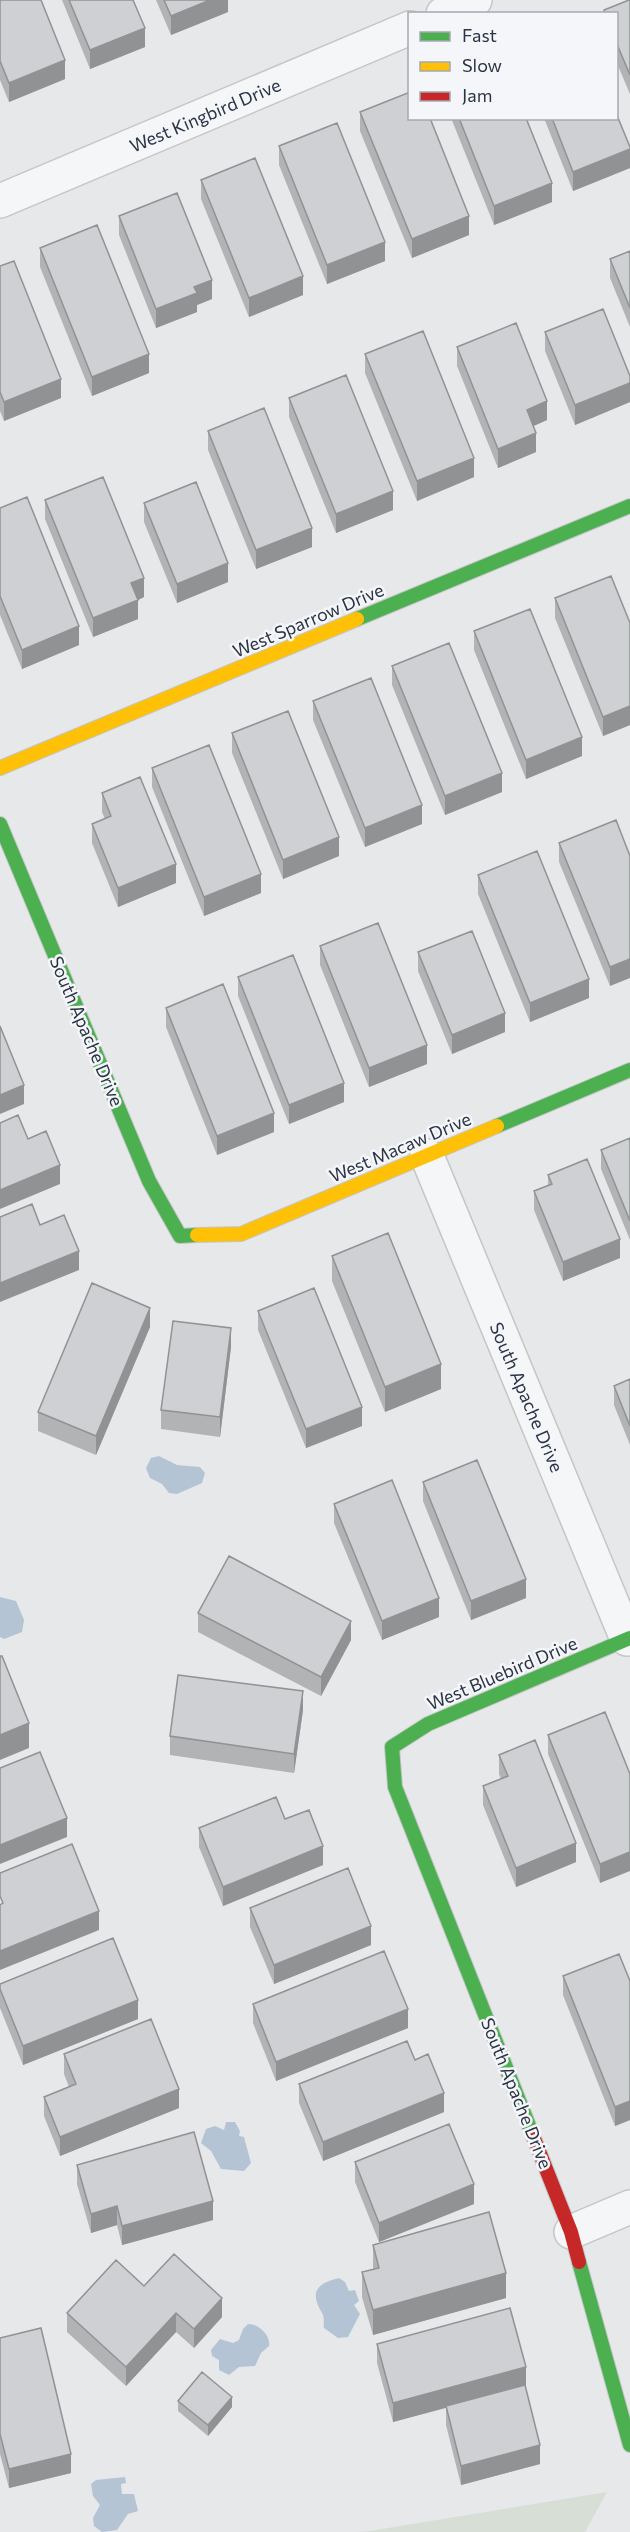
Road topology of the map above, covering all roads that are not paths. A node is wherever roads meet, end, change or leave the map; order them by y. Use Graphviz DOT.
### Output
graph roads {
  1 [pos="475,0"];
  2 [pos="448,12"];
  3 [pos="408,29"];
  4 [pos="0,201"];
  5 [pos="630,506"];
  6 [pos="0,768"];
  7 [pos="0,824"];
  8 [pos="630,1070"];
  9 [pos="427,1156"];
  10 [pos="180,1236"];
  11 [pos="629,1638"];
  12 [pos="392,1747"];
  13 [pos="630,2207"];
  14 [pos="571,2232"];
  15 [pos="630,2445"];
  1 -- 2 [label="street"];
  3 -- 4 [label="street, West Kingbird Drive"];
  5 -- 6 [label="street, West Sparrow Drive"];
  7 -- 10 [label="street, South Apache Drive"];
  8 -- 9 [label="street, West Macaw Drive"];
  9 -- 10 [label="street, West Macaw Drive"];
  9 -- 11 [label="street, South Apache Drive"];
  11 -- 12 [label="street, West Bluebird Drive"];
  12 -- 14 [label="street, South Apache Drive"];
  13 -- 14 [label="street"];
  14 -- 15 [label="street, South Apache Drive"];
}
